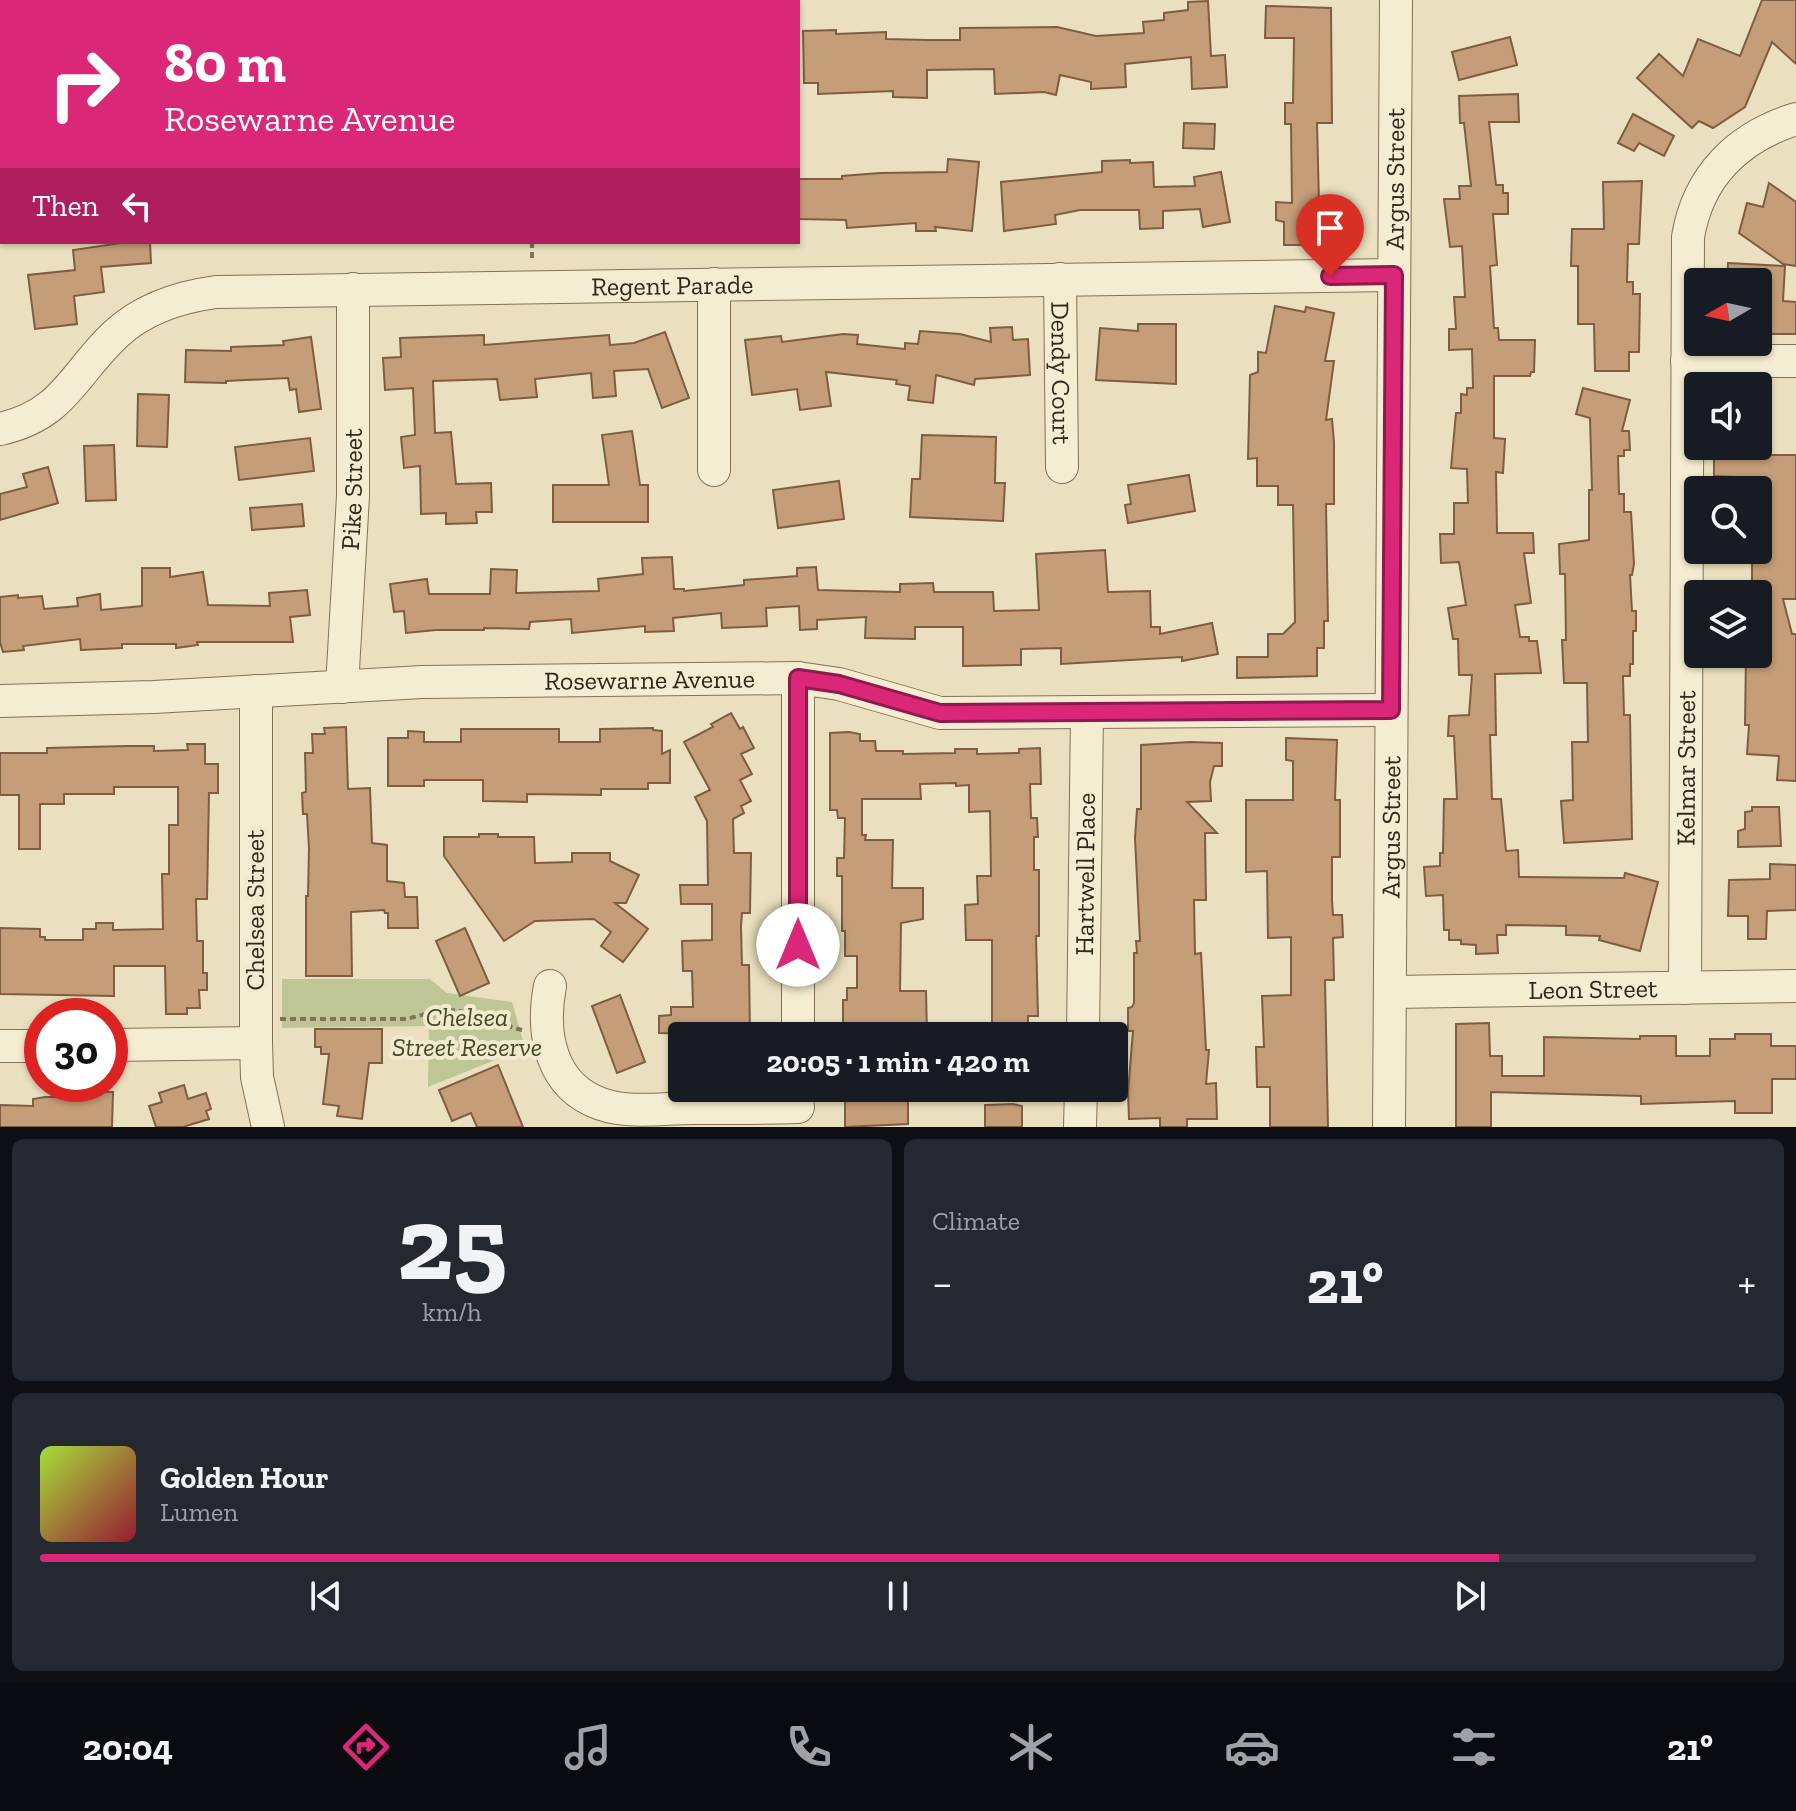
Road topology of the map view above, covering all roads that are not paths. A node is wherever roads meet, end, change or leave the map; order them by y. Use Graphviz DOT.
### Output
graph roads {
  1 [pos="1396,0"];
  2 [pos="1796,119"];
  3 [pos="1394,275"];
  4 [pos="1060,279"];
  5 [pos="714,284"];
  6 [pos="353,289"];
  7 [pos="1687,361"];
  8 [pos="1796,361"];
  9 [pos="0,429"];
  10 [pos="1062,467"];
  11 [pos="714,470"];
  12 [pos="798,678"];
  13 [pos="342,687"];
  14 [pos="256,691"];
  15 [pos="0,701"];
  16 [pos="1391,710"];
  17 [pos="1087,712"];
  18 [pos="550,986"];
  19 [pos="1796,986"];
  20 [pos="1685,988"];
  21 [pos="1391,992"];
  22 [pos="798,1022"];
  23 [pos="1083,1022"];
  24 [pos="256,1032"];
  25 [pos="128,1043"];
  26 [pos="0,1046"];
  27 [pos="24,1046"];
  28 [pos="1081,1102"];
  29 [pos="798,1107"];
  30 [pos="268,1127"];
  31 [pos="1080,1127"];
  32 [pos="1389,1127"];
  1 -- 3 [label="street, Argus Street"];
  2 -- 7 [label="street, Kelmar Street"];
  3 -- 4 [label="street, Regent Parade"];
  3 -- 16 [label="street, Argus Street"];
  4 -- 5 [label="street, Regent Parade"];
  4 -- 10 [label="street, Dendy Court"];
  5 -- 6 [label="street, Regent Parade"];
  5 -- 11 [label="street"];
  6 -- 9 [label="street, Regent Parade"];
  6 -- 13 [label="street, Pike Street"];
  7 -- 8 [label="street"];
  7 -- 20 [label="street, Kelmar Street"];
  12 -- 13 [label="street, Rosewarne Avenue"];
  12 -- 17 [label="street, Rosewarne Avenue"];
  12 -- 22 [label="street"];
  13 -- 14 [label="street, Rosewarne Avenue"];
  14 -- 15 [label="street, Rosewarne Avenue"];
  14 -- 24 [label="street, Chelsea Street"];
  16 -- 17 [label="street, Rosewarne Avenue"];
  16 -- 21 [label="street, Argus Street"];
  17 -- 23 [label="street, Hartwell Place"];
  18 -- 29 [label="street"];
  19 -- 20 [label="street, Leon Street"];
  20 -- 21 [label="street, Leon Street"];
  21 -- 32 [label="street, Argus Street"];
  24 -- 25 [label="street"];
  24 -- 30 [label="street, Chelsea Street"];
  26 -- 27 [label="street"];
  28 -- 31 [label="street"];
}
